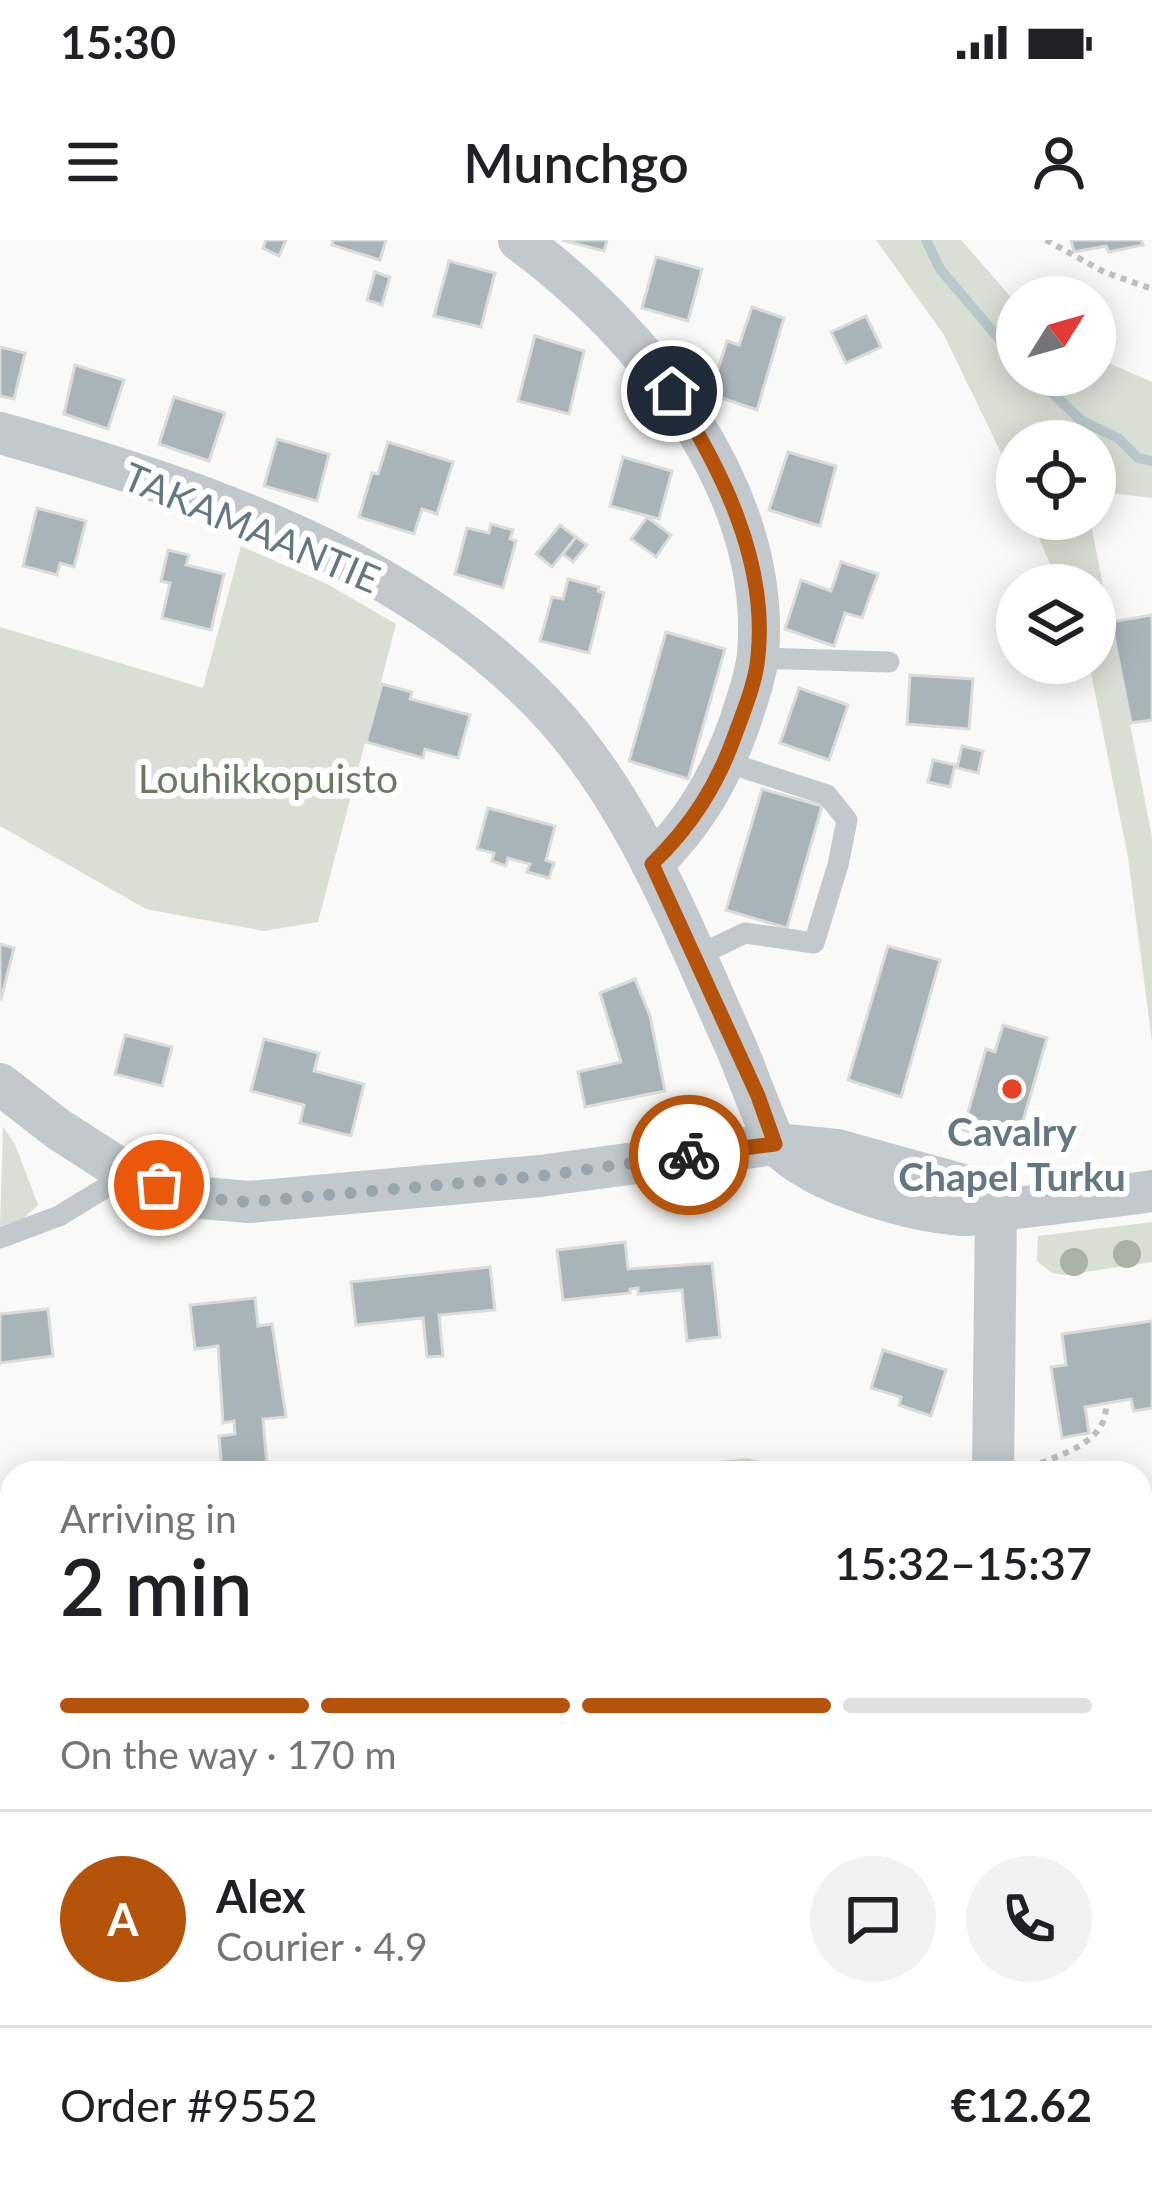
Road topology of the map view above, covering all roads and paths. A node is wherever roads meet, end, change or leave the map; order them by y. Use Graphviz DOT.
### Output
graph roads {
  1 [pos="519,240"];
  2 [pos="1046,240"];
  3 [pos="1152,289"];
  4 [pos="0,433"];
  5 [pos="758,658"];
  6 [pos="889,662"];
  7 [pos="726,762"];
  8 [pos="652,864"];
  9 [pos="695,957"];
  10 [pos="0,1084"];
  11 [pos="775,1144"];
  12 [pos="128,1174"];
  13 [pos="1152,1191"];
  14 [pos="996,1210"];
  15 [pos="0,1238"];
  16 [pos="1106,1408"];
  17 [pos="993,1461"];
  18 [pos="1044,1461"];
  1 -- 5 [label="street"];
  2 -- 3 [label="path"];
  4 -- 8 [label="street, TAKAMAANTIE"];
  5 -- 6 [label="lane"];
  5 -- 7 [label="street"];
  7 -- 8 [label="street"];
  7 -- 9 [label="lane"];
  8 -- 9 [label="street, TAKAMAANTIE"];
  9 -- 11 [label="street, TAKAMAANTIE"];
  10 -- 12 [label="street"];
  11 -- 12 [label="street"];
  11 -- 14 [label="street"];
  12 -- 15 [label="lane"];
  13 -- 14 [label="street"];
  14 -- 17 [label="street"];
  16 -- 18 [label="path"];
}
